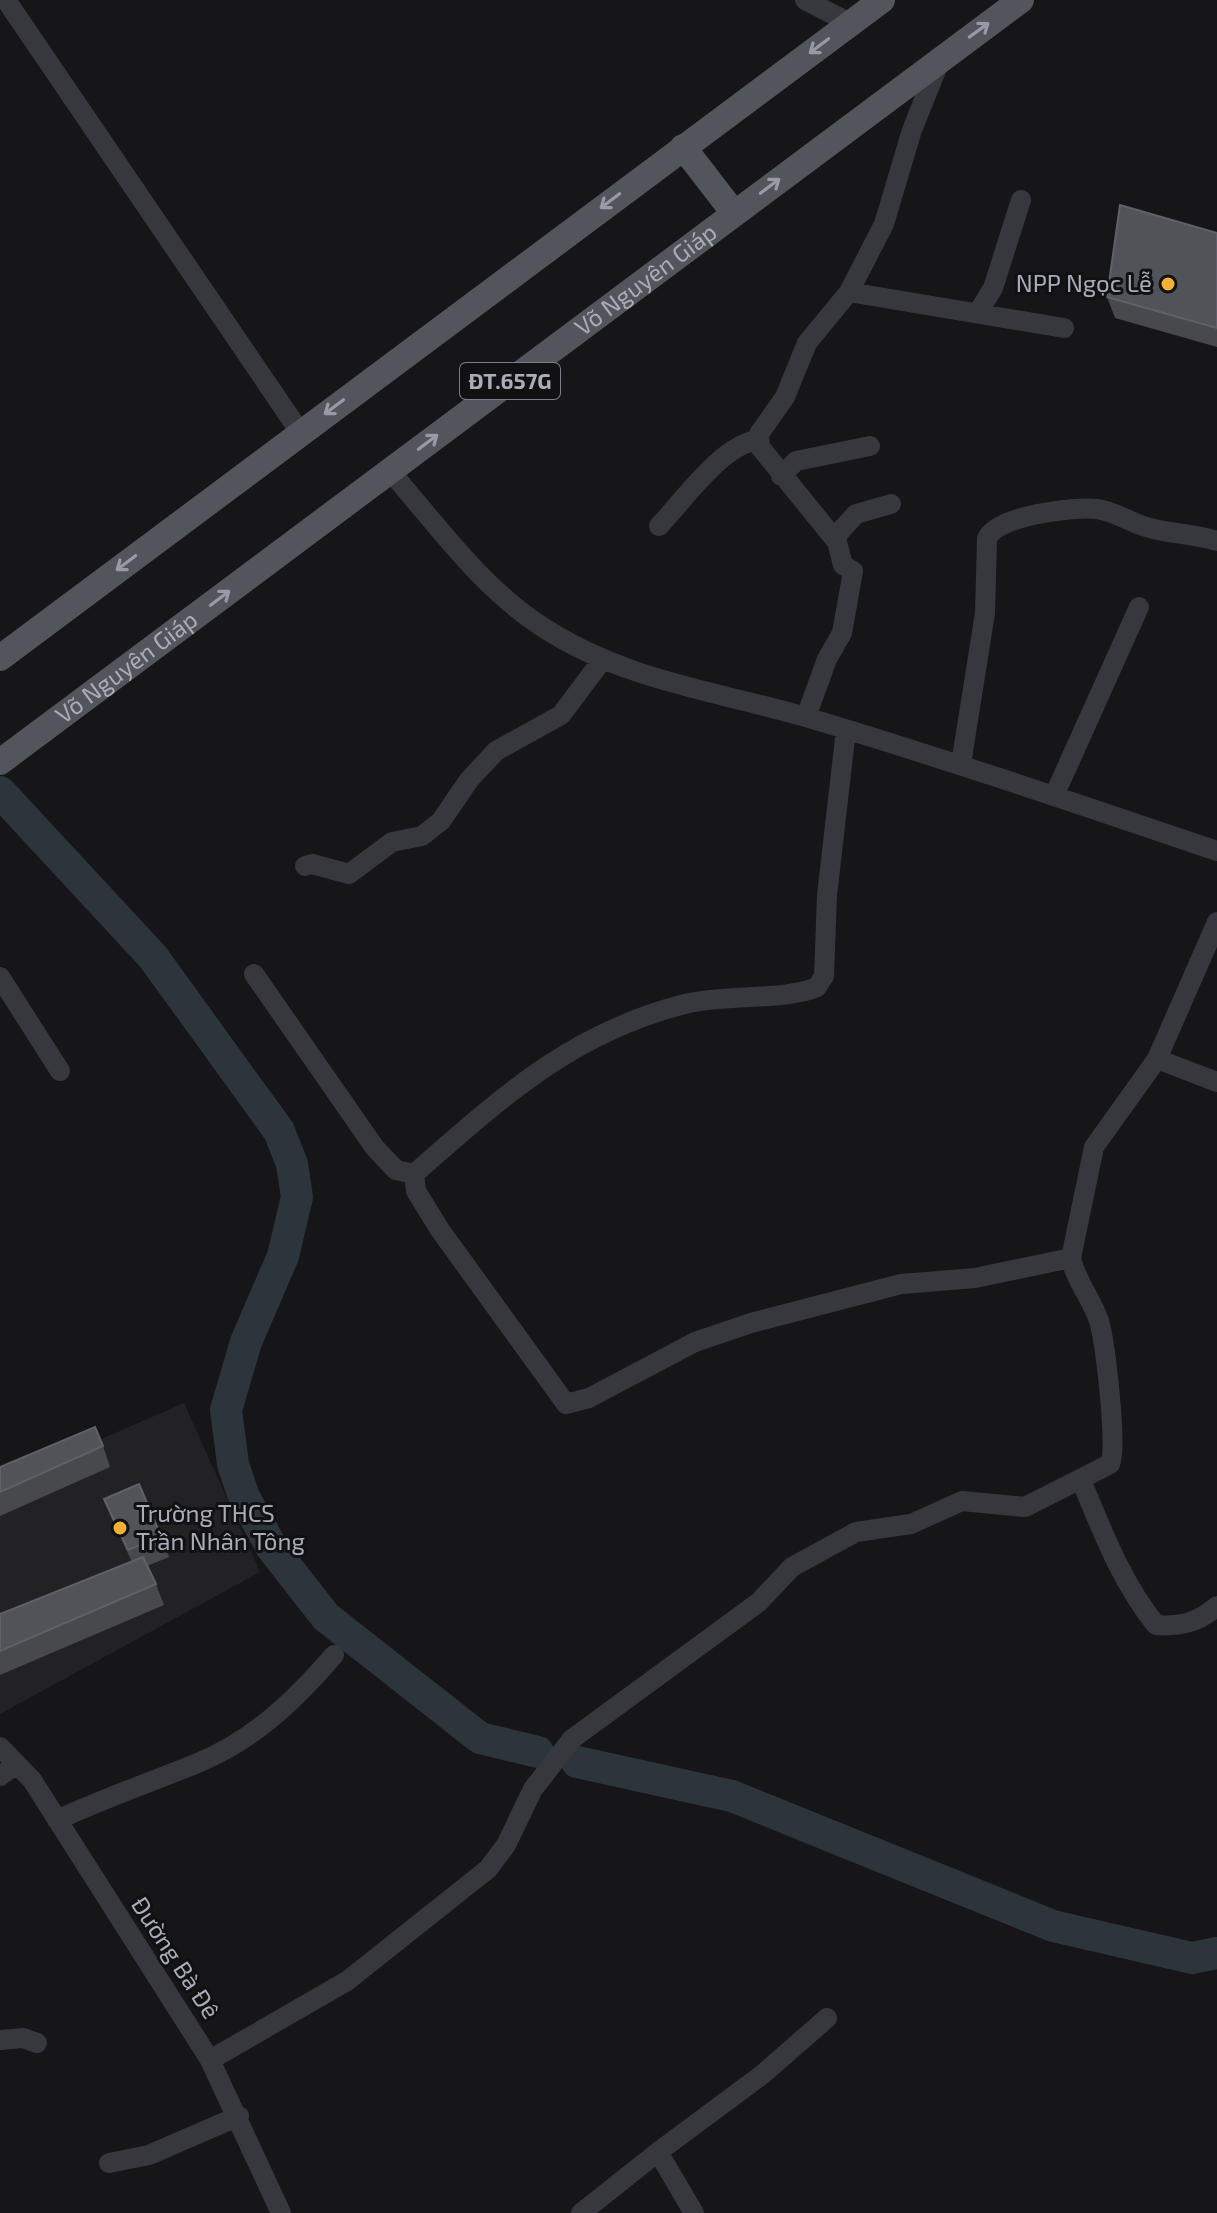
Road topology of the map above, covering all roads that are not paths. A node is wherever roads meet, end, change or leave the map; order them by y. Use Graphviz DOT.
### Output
graph roads {
  1 [pos="805,0"];
  2 [pos="882,0"];
  3 [pos="1021,0"];
  4 [pos="6,12"];
  5 [pos="850,23"];
  6 [pos="941,58"];
  7 [pos="683,147"];
  8 [pos="1021,200"];
  9 [pos="734,213"];
  10 [pos="849,292"];
  11 [pos="979,311"];
  12 [pos="1064,328"];
  13 [pos="300,432"];
  14 [pos="759,440"];
  15 [pos="870,446"];
  16 [pos="390,471"];
  17 [pos="781,476"];
  18 [pos="891,504"];
  19 [pos="659,526"];
  20 [pos="834,538"];
  21 [pos="1217,541"];
  22 [pos="1139,607"];
  23 [pos="0,658"];
  24 [pos="603,659"];
  25 [pos="806,717"];
  26 [pos="846,730"];
  27 [pos="0,762"];
  28 [pos="961,764"];
  29 [pos="1054,796"];
  30 [pos="1217,851"];
  31 [pos="305,866"];
  32 [pos="1217,922"];
  33 [pos="254,974"];
  34 [pos="0,977"];
  35 [pos="1157,1059"];
  36 [pos="60,1071"];
  37 [pos="1217,1082"];
  38 [pos="414,1174"];
  39 [pos="1071,1258"];
  40 [pos="1081,1480"];
  41 [pos="1217,1606"];
  42 [pos="334,1655"];
  43 [pos="0,1747"];
  44 [pos="8,1770"];
  45 [pos="57,1820"];
  46 [pos="827,2018"];
  47 [pos="0,2040"];
  48 [pos="37,2043"];
  49 [pos="210,2060"];
  50 [pos="239,2116"];
  51 [pos="658,2152"];
  52 [pos="109,2163"];
  53 [pos="281,2213"];
  54 [pos="581,2213"];
  55 [pos="694,2213"];
  1 -- 5 [label="street"];
  2 -- 5 [label="main road"];
  6 -- 3 [label="main road, Võ Nguyên Giáp / ĐT.657G, one-way"];
  4 -- 13 [label="street"];
  5 -- 7 [label="main road, one-way"];
  9 -- 6 [label="main road, Võ Nguyên Giáp / ĐT.657G, one-way"];
  6 -- 10 [label="street"];
  7 -- 9 [label="main road"];
  7 -- 13 [label="main road, one-way"];
  8 -- 11 [label="street"];
  16 -- 9 [label="main road, Võ Nguyên Giáp / ĐT.657G, one-way"];
  10 -- 11 [label="street"];
  10 -- 14 [label="street"];
  11 -- 12 [label="street"];
  13 -- 23 [label="main road, one-way"];
  14 -- 17 [label="street"];
  14 -- 19 [label="street"];
  15 -- 17 [label="street"];
  16 -- 24 [label="street"];
  27 -- 16 [label="main road, Võ Nguyên Giáp / ĐT.657G, one-way"];
  17 -- 20 [label="street"];
  18 -- 20 [label="street"];
  20 -- 25 [label="street"];
  21 -- 28 [label="street"];
  22 -- 29 [label="street"];
  24 -- 25 [label="street"];
  24 -- 31 [label="street"];
  25 -- 26 [label="street"];
  26 -- 28 [label="street"];
  26 -- 38 [label="street"];
  28 -- 29 [label="street"];
  29 -- 30 [label="street"];
  32 -- 35 [label="street"];
  33 -- 38 [label="street"];
  34 -- 36 [label="street"];
  35 -- 37 [label="street"];
  35 -- 39 [label="street"];
  38 -- 39 [label="street"];
  39 -- 40 [label="street"];
  40 -- 41 [label="street"];
  40 -- 49 [label="street"];
  42 -- 45 [label="street"];
  43 -- 44 [label="street, Đường Bà Đê"];
  44 -- 45 [label="street, Đường Bà Đê"];
  45 -- 49 [label="street, Đường Bà Đê"];
  46 -- 51 [label="street"];
  47 -- 48 [label="street"];
  49 -- 50 [label="street, Đường Bà Đê"];
  50 -- 52 [label="street"];
  50 -- 53 [label="street, Đường Bà Đê"];
  51 -- 54 [label="street"];
  51 -- 55 [label="street"];
}
